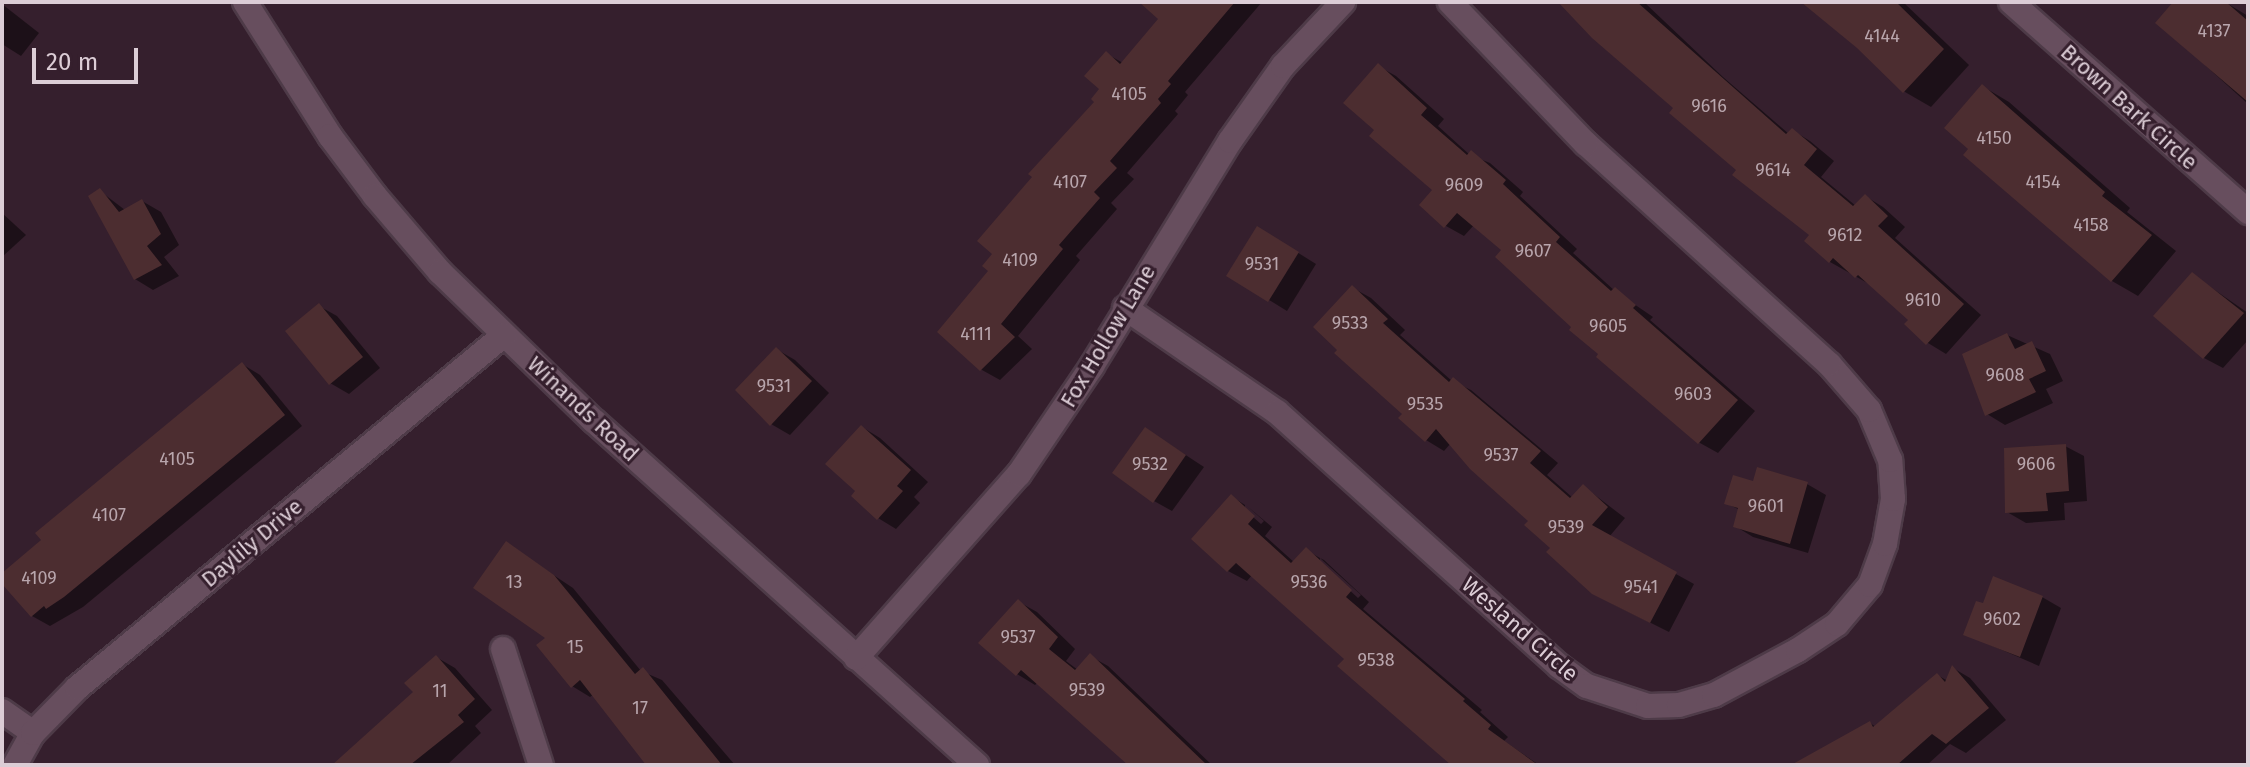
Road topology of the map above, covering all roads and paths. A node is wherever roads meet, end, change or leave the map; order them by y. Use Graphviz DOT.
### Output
graph roads {
  1 [pos="245,2"];
  2 [pos="1343,2"];
  3 [pos="1450,2"];
  4 [pos="2011,2"];
  5 [pos="2248,212"];
  6 [pos="1125,308"];
  7 [pos="504,335"];
  8 [pos="503,649"];
  9 [pos="856,658"];
  10 [pos="2,711"];
  11 [pos="33,733"];
  12 [pos="15,765"];
  13 [pos="541,765"];
  14 [pos="977,765"];
  1 -- 7 [label="street, Winands Road"];
  2 -- 6 [label="street, Fox Hollow Lane"];
  3 -- 6 [label="street, Wesland Circle"];
  4 -- 5 [label="street, Brown Bark Circle"];
  6 -- 9 [label="street, Fox Hollow Lane"];
  7 -- 9 [label="street, Winands Road"];
  7 -- 11 [label="street, Daylily Drive"];
  8 -- 13 [label="street"];
  9 -- 14 [label="street, Winands Road"];
  10 -- 11 [label="street"];
  11 -- 12 [label="street, Daylily Drive"];
}
